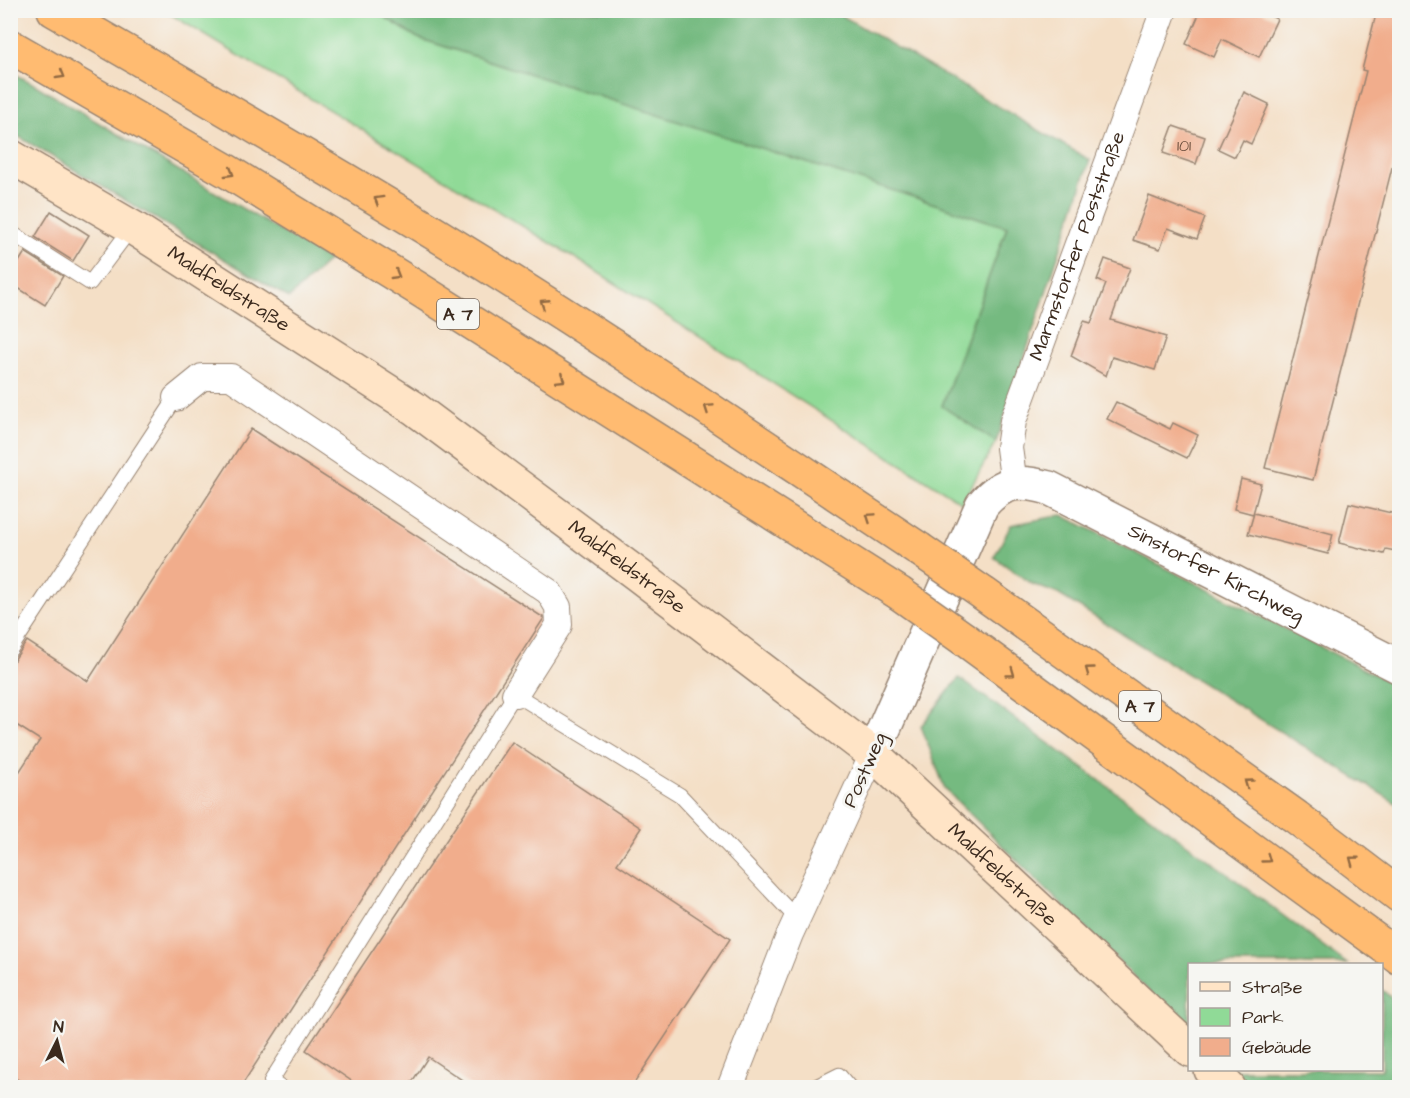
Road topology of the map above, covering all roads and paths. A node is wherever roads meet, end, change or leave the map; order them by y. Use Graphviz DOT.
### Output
graph roads {
  1 [pos="54,10"];
  2 [pos="1164,10"];
  3 [pos="10,46"];
  4 [pos="10,156"];
  5 [pos="132,227"];
  6 [pos="10,232"];
  7 [pos="176,398"];
  8 [pos="1022,483"];
  9 [pos="10,650"];
  10 [pos="1400,667"];
  11 [pos="515,694"];
  12 [pos="873,754"];
  13 [pos="1400,896"];
  14 [pos="797,919"];
  15 [pos="1400,957"];
  16 [pos="1188,1048"];
  17 [pos="1212,1071"];
  18 [pos="273,1085"];
  19 [pos="730,1088"];
  20 [pos="813,1088"];
  21 [pos="850,1088"];
  22 [pos="1229,1088"];
  13 -- 1 [label="highway, A 7, one-way, bridge"];
  2 -- 8 [label="street, Marmstorfer Poststraße"];
  3 -- 15 [label="highway, A 7, one-way, bridge"];
  4 -- 5 [label="main road, Maldfeldstraße"];
  5 -- 6 [label="lane"];
  5 -- 12 [label="main road, Maldfeldstraße"];
  7 -- 9 [label="lane"];
  7 -- 11 [label="street"];
  8 -- 10 [label="street, Sinstorfer Kirchweg"];
  8 -- 12 [label="street, Postweg"];
  11 -- 14 [label="lane"];
  11 -- 18 [label="lane"];
  12 -- 14 [label="street, Postweg"];
  12 -- 16 [label="main road, Maldfeldstraße"];
  14 -- 19 [label="street, Postweg"];
  17 -- 22 [label="main road"];
  20 -- 21 [label="lane"];
}
